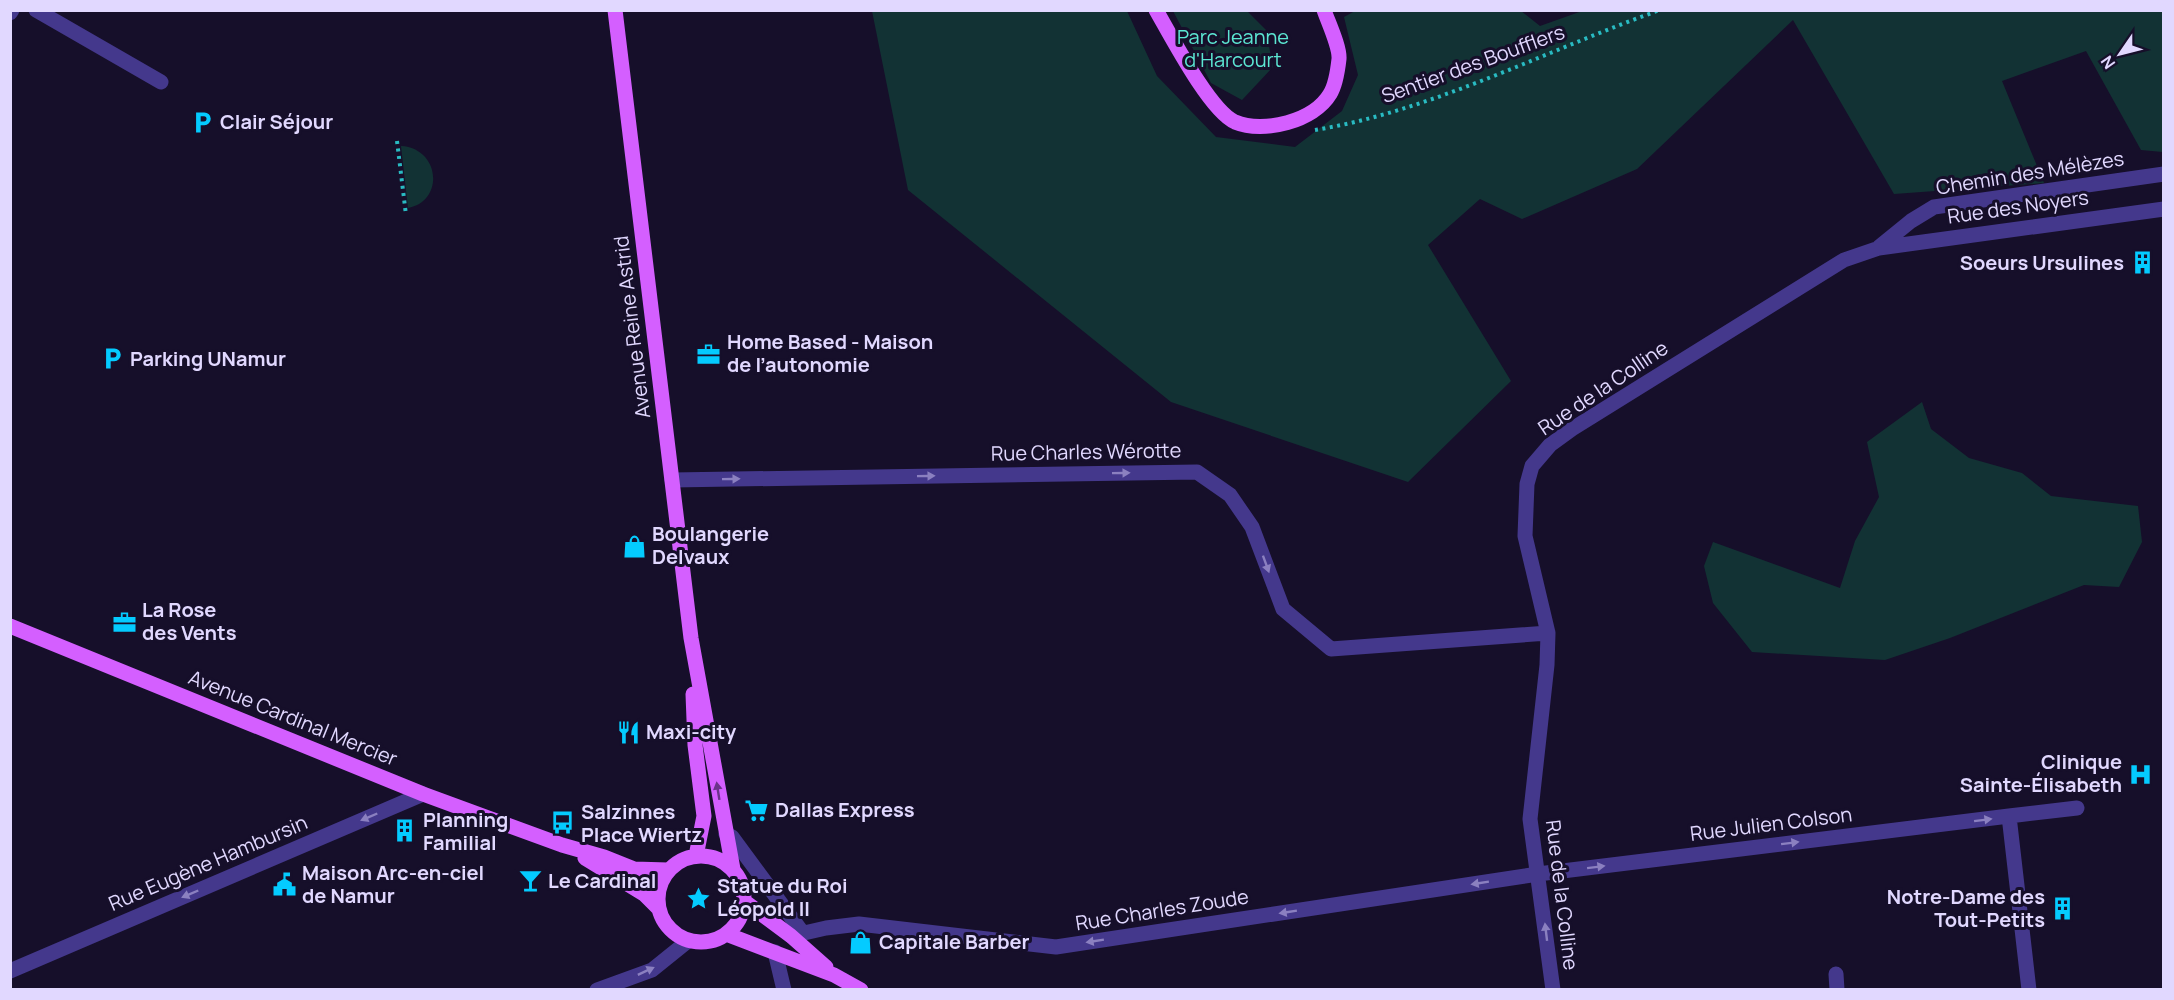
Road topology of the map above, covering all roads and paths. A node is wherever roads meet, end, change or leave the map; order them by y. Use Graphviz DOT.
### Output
graph roads {
  1 [pos="36,10"];
  2 [pos="615,10"];
  3 [pos="1156,10"];
  4 [pos="1324,10"];
  5 [pos="1660,10"];
  6 [pos="161,82"];
  7 [pos="1296,121"];
  8 [pos="397,141"];
  9 [pos="2163,174"];
  10 [pos="2163,208"];
  11 [pos="406,216"];
  12 [pos="1879,248"];
  13 [pos="672,480"];
  14 [pos="10,626"];
  15 [pos="1548,633"];
  16 [pos="691,638"];
  17 [pos="423,794"];
  18 [pos="2077,808"];
  19 [pos="2009,816"];
  20 [pos="726,834"];
  21 [pos="562,845"];
  22 [pos="696,856"];
  23 [pos="733,869"];
  24 [pos="668,870"];
  25 [pos="1538,874"];
  26 [pos="744,901"];
  27 [pos="659,909"];
  28 [pos="726,934"];
  29 [pos="797,934"];
  30 [pos="688,940"];
  31 [pos="775,952"];
  32 [pos="10,971"];
  33 [pos="834,975"];
  34 [pos="597,990"];
  35 [pos="784,990"];
  36 [pos="861,990"];
  37 [pos="1553,990"];
  38 [pos="2029,990"];
  1 -- 6 [label="street"];
  2 -- 13 [label="main road, Avenue Reine Astrid"];
  3 -- 7 [label="main road"];
  4 -- 7 [label="main road"];
  5 -- 7 [label="path, Sentier des Boufflers"];
  8 -- 11 [label="path"];
  9 -- 12 [label="street, Chemin des Mélèzes"];
  10 -- 12 [label="street, Rue des Noyers"];
  12 -- 15 [label="street, Rue de la Colline"];
  13 -- 15 [label="street, Rue Charles Wérotte, one-way"];
  13 -- 16 [label="main road, Avenue Reine Astrid"];
  14 -- 17 [label="main road, Avenue Cardinal Mercier"];
  15 -- 25 [label="street, Rue de la Colline"];
  20 -- 16 [label="main road, Avenue Reine Astrid, one-way"];
  16 -- 22 [label="main road, Avenue Reine Astrid"];
  17 -- 21 [label="main road, Avenue Cardinal Mercier"];
  17 -- 32 [label="street, Rue Eugène Hambursin, one-way"];
  18 -- 19 [label="street, Rue Julien Colson"];
  25 -- 19 [label="street, Rue Julien Colson, one-way"];
  19 -- 38 [label="street"];
  20 -- 23 [label="main road, Avenue Reine Astrid"];
  20 -- 29 [label="street"];
  21 -- 24 [label="main road, Avenue Cardinal Mercier"];
  21 -- 27 [label="main road, Avenue Cardinal Mercier"];
  22 -- 23 [label="main road"];
  22 -- 24 [label="main road"];
  23 -- 26 [label="main road"];
  24 -- 27 [label="main road"];
  25 -- 29 [label="street, Rue Charles Zoude, one-way"];
  37 -- 25 [label="street, Rue de la Colline, one-way"];
  26 -- 28 [label="main road"];
  26 -- 29 [label="main road"];
  27 -- 30 [label="main road"];
  28 -- 30 [label="main road"];
  28 -- 31 [label="main road"];
  29 -- 33 [label="main road"];
  34 -- 30 [label="street, one-way"];
  31 -- 33 [label="main road"];
  31 -- 35 [label="street"];
  33 -- 36 [label="main road"];
}
